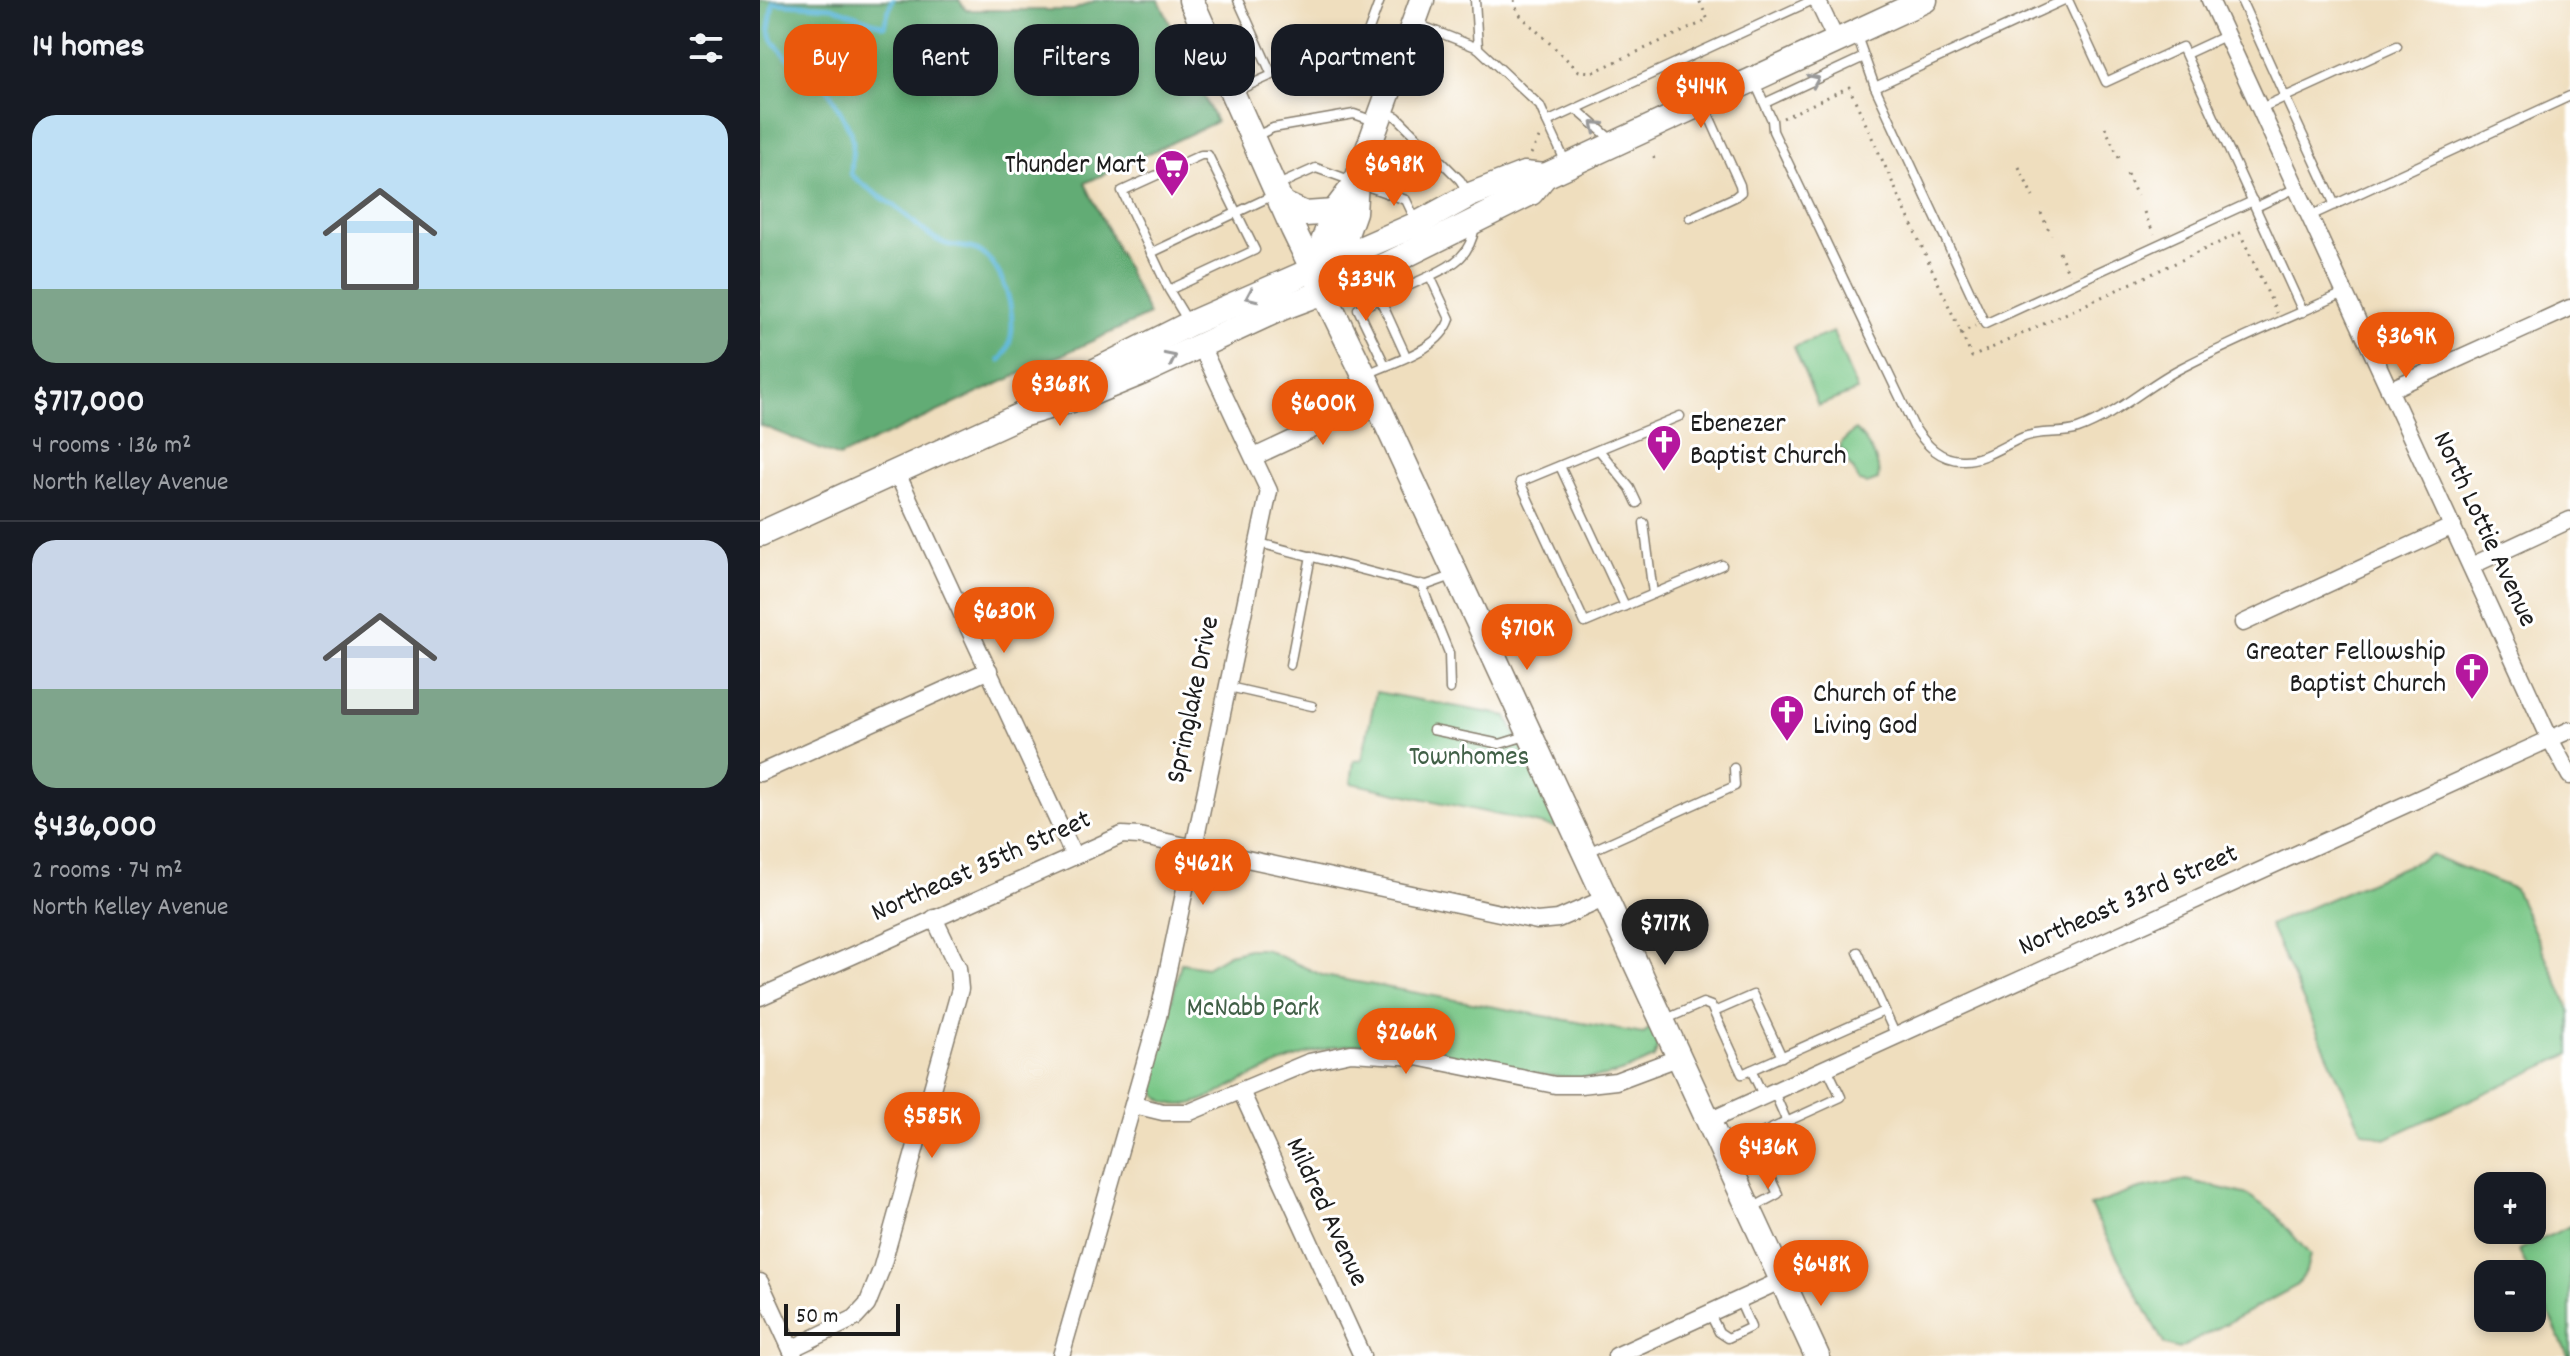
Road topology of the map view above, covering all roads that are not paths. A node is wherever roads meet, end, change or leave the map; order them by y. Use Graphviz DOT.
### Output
graph roads {
  1 [pos="1191,0"];
  2 [pos="1238,0"];
  3 [pos="1380,0"];
  4 [pos="1475,0"];
  5 [pos="1815,0"];
  6 [pos="1925,0"];
  7 [pos="2066,0"];
  8 [pos="2210,0"];
  9 [pos="2241,0"];
  10 [pos="1418,11"];
  11 [pos="1202,24"];
  12 [pos="1371,24"];
  13 [pos="2227,35"];
  14 [pos="1846,36"];
  15 [pos="2397,46"];
  16 [pos="1478,48"];
  17 [pos="2186,54"];
  18 [pos="1864,57"];
  19 [pos="1271,73"];
  20 [pos="1753,79"];
  21 [pos="1875,87"];
  22 [pos="1233,96"];
  23 [pos="1386,96"];
  24 [pos="2570,96"];
  25 [pos="2285,97"];
  26 [pos="1702,103"];
  27 [pos="1765,103"];
  28 [pos="1576,109"];
  29 [pos="2260,109"];
  30 [pos="1379,116"];
  31 [pos="1547,122"];
  32 [pos="1251,138"];
  33 [pos="1615,143"];
  34 [pos="1567,165"];
  35 [pos="1545,176"];
  36 [pos="1356,182"];
  37 [pos="2296,188"];
  38 [pos="1277,195"];
  39 [pos="1470,195"];
  40 [pos="2254,204"];
  41 [pos="2335,205"];
  42 [pos="1334,212"];
  43 [pos="1237,213"];
  44 [pos="2310,216"];
  45 [pos="1690,218"];
  46 [pos="1476,221"];
  47 [pos="1417,224"];
  48 [pos="1151,253"];
  49 [pos="1337,260"];
  50 [pos="1388,264"];
  51 [pos="1313,269"];
  52 [pos="1430,276"];
  53 [pos="1169,290"];
  54 [pos="1400,290"];
  55 [pos="1324,292"];
  56 [pos="2344,293"];
  57 [pos="1380,299"];
  58 [pos="2570,308"];
  59 [pos="2303,312"];
  60 [pos="1195,334"];
  61 [pos="1406,356"];
  62 [pos="1375,370"];
  63 [pos="2389,390"];
  64 [pos="1376,400"];
  65 [pos="1680,416"];
  66 [pos="1599,450"];
  67 [pos="1254,457"];
  68 [pos="1560,466"];
  69 [pos="896,471"];
  70 [pos="1637,503"];
  71 [pos="2570,520"];
  72 [pos="1644,523"];
  73 [pos="2453,526"];
  74 [pos="760,534"];
  75 [pos="1259,543"];
  76 [pos="1311,556"];
  77 [pos="1722,565"];
  78 [pos="2471,566"];
  79 [pos="1456,574"];
  80 [pos="1421,584"];
  81 [pos="1653,594"];
  82 [pos="1625,606"];
  83 [pos="2243,623"];
  84 [pos="1290,665"];
  85 [pos="989,670"];
  86 [pos="1229,687"];
  87 [pos="1450,689"];
  88 [pos="1312,706"];
  89 [pos="1433,730"];
  90 [pos="2570,730"];
  91 [pos="1530,735"];
  92 [pos="2550,739"];
  93 [pos="1734,768"];
  94 [pos="760,773"];
  95 [pos="2570,776"];
  96 [pos="1195,849"];
  97 [pos="1585,854"];
  98 [pos="1074,856"];
  99 [pos="1606,898"];
  100 [pos="934,918"];
  101 [pos="1858,952"];
  102 [pos="760,997"];
  103 [pos="1884,1011"];
  104 [pos="1714,1012"];
  105 [pos="1663,1021"];
  106 [pos="1896,1037"];
  107 [pos="1680,1057"];
  108 [pos="1782,1057"];
  109 [pos="1827,1068"];
  110 [pos="1751,1070"];
  111 [pos="1241,1091"];
  112 [pos="1769,1094"];
  113 [pos="1134,1105"];
  114 [pos="1709,1121"];
  115 [pos="1787,1122"];
  116 [pos="1750,1209"];
  117 [pos="1782,1280"];
  118 [pos="760,1282"];
  119 [pos="1739,1300"];
  120 [pos="1709,1313"];
  121 [pos="793,1352"];
  122 [pos="1061,1356"];
  123 [pos="1362,1356"];
  124 [pos="1616,1356"];
  125 [pos="1817,1356"];
  1 -- 11 [label="main road"];
  2 -- 19 [label="lane"];
  3 -- 12 [label="lane"];
  4 -- 16 [label="lane"];
  5 -- 14 [label="street"];
  5 -- 28 [label="lane"];
  6 -- 14 [label="main road"];
  7 -- 17 [label="lane"];
  7 -- 21 [label="lane"];
  8 -- 13 [label="street, North Lottie Avenue"];
  9 -- 25 [label="lane"];
  10 -- 16 [label="lane"];
  13 -- 17 [label="lane"];
  13 -- 29 [label="street, North Lottie Avenue"];
  14 -- 18 [label="lane"];
  14 -- 20 [label="main road"];
  15 -- 25 [label="lane"];
  16 -- 31 [label="lane"];
  17 -- 40 [label="lane"];
  18 -- 21 [label="lane"];
  27 -- 18 [label="lane, one-way"];
  20 -- 26 [label="main road"];
  20 -- 27 [label="lane"];
  21 -- 40 [label="lane"];
  22 -- 32 [label="main road"];
  23 -- 30 [label="main road"];
  24 -- 41 [label="lane"];
  25 -- 29 [label="lane"];
  25 -- 41 [label="lane"];
  26 -- 33 [label="main road"];
  26 -- 45 [label="lane"];
  27 -- 59 [label="lane"];
  28 -- 31 [label="lane"];
  33 -- 28 [label="lane, one-way"];
  29 -- 37 [label="street, North Lottie Avenue"];
  30 -- 32 [label="lane"];
  30 -- 36 [label="main road"];
  30 -- 39 [label="lane"];
  31 -- 34 [label="lane"];
  32 -- 38 [label="main road"];
  33 -- 34 [label="main road"];
  34 -- 35 [label="main road"];
  35 -- 39 [label="main road"];
  35 -- 46 [label="main road"];
  36 -- 38 [label="lane"];
  36 -- 42 [label="main road"];
  36 -- 47 [label="lane"];
  36 -- 49 [label="main road"];
  37 -- 40 [label="lane"];
  37 -- 44 [label="street, North Lottie Avenue"];
  38 -- 42 [label="main road"];
  38 -- 43 [label="lane"];
  38 -- 51 [label="main road"];
  39 -- 46 [label="lane"];
  39 -- 47 [label="main road"];
  40 -- 59 [label="lane"];
  41 -- 44 [label="lane"];
  42 -- 51 [label="main road"];
  43 -- 48 [label="lane"];
  43 -- 48 [label="lane"];
  43 -- 53 [label="lane"];
  44 -- 56 [label="street, North Lottie Avenue"];
  46 -- 50 [label="main road"];
  46 -- 52 [label="lane"];
  47 -- 49 [label="main road"];
  48 -- 53 [label="lane"];
  49 -- 51 [label="main road"];
  49 -- 55 [label="main road"];
  50 -- 54 [label="lane"];
  50 -- 55 [label="main road"];
  51 -- 55 [label="main road"];
  51 -- 60 [label="main road, one-way"];
  52 -- 54 [label="lane"];
  52 -- 61 [label="lane"];
  53 -- 60 [label="lane"];
  54 -- 57 [label="lane"];
  55 -- 60 [label="main road"];
  55 -- 62 [label="main road"];
  56 -- 59 [label="lane"];
  56 -- 63 [label="street, North Lottie Avenue"];
  57 -- 61 [label="lane"];
  57 -- 62 [label="lane"];
  58 -- 63 [label="street"];
  60 -- 67 [label="street, Springlake Drive"];
  60 -- 69 [label="main road"];
  61 -- 62 [label="lane"];
  62 -- 64 [label="main road"];
  63 -- 73 [label="street, North Lottie Avenue"];
  64 -- 67 [label="street"];
  64 -- 79 [label="main road"];
  65 -- 66 [label="lane"];
  66 -- 68 [label="lane"];
  66 -- 70 [label="lane"];
  67 -- 75 [label="street, Springlake Drive"];
  68 -- 82 [label="lane"];
  68 -- 82 [label="lane"];
  69 -- 74 [label="main road"];
  69 -- 85 [label="street"];
  71 -- 78 [label="street"];
  72 -- 81 [label="lane"];
  73 -- 78 [label="street, North Lottie Avenue"];
  73 -- 83 [label="street"];
  75 -- 76 [label="lane"];
  75 -- 86 [label="street, Springlake Drive"];
  76 -- 80 [label="lane"];
  76 -- 84 [label="lane"];
  77 -- 81 [label="lane"];
  78 -- 92 [label="street, North Lottie Avenue"];
  79 -- 80 [label="lane"];
  79 -- 91 [label="main road"];
  80 -- 87 [label="lane"];
  81 -- 82 [label="lane"];
  85 -- 94 [label="street"];
  85 -- 98 [label="street"];
  86 -- 88 [label="lane"];
  86 -- 96 [label="street, Springlake Drive"];
  89 -- 91 [label="lane"];
  90 -- 92 [label="street, Northeast 33rd Street"];
  91 -- 97 [label="main road"];
  92 -- 95 [label="street, North Lottie Avenue"];
  92 -- 106 [label="street, Northeast 33rd Street"];
  93 -- 97 [label="lane"];
  96 -- 98 [label="street, Northeast 35th Street"];
  96 -- 99 [label="street, Northeast 35th Street"];
  96 -- 113 [label="street, Springlake Drive"];
  97 -- 99 [label="main road"];
  98 -- 100 [label="street, Northeast 35th Street"];
  99 -- 105 [label="main road"];
  100 -- 102 [label="street, Northeast 35th Street"];
  100 -- 121 [label="street"];
  101 -- 103 [label="lane"];
  103 -- 106 [label="lane"];
  103 -- 108 [label="lane"];
  104 -- 105 [label="lane"];
  104 -- 108 [label="lane"];
  104 -- 110 [label="lane"];
  105 -- 107 [label="main road"];
  106 -- 109 [label="street, Northeast 33rd Street"];
  107 -- 111 [label="street"];
  107 -- 114 [label="main road"];
  108 -- 110 [label="lane"];
  109 -- 112 [label="street, Northeast 33rd Street"];
  109 -- 115 [label="lane"];
  110 -- 112 [label="lane"];
  111 -- 113 [label="street"];
  111 -- 123 [label="street, Mildred Avenue"];
  112 -- 114 [label="street, Northeast 33rd Street"];
  112 -- 115 [label="lane"];
  113 -- 122 [label="street, Springlake Drive"];
  114 -- 116 [label="main road"];
  115 -- 116 [label="lane"];
  116 -- 117 [label="main road"];
  117 -- 119 [label="street"];
  117 -- 125 [label="main road"];
  118 -- 121 [label="street"];
  119 -- 120 [label="street"];
  119 -- 120 [label="lane"];
  120 -- 124 [label="street"];
}
